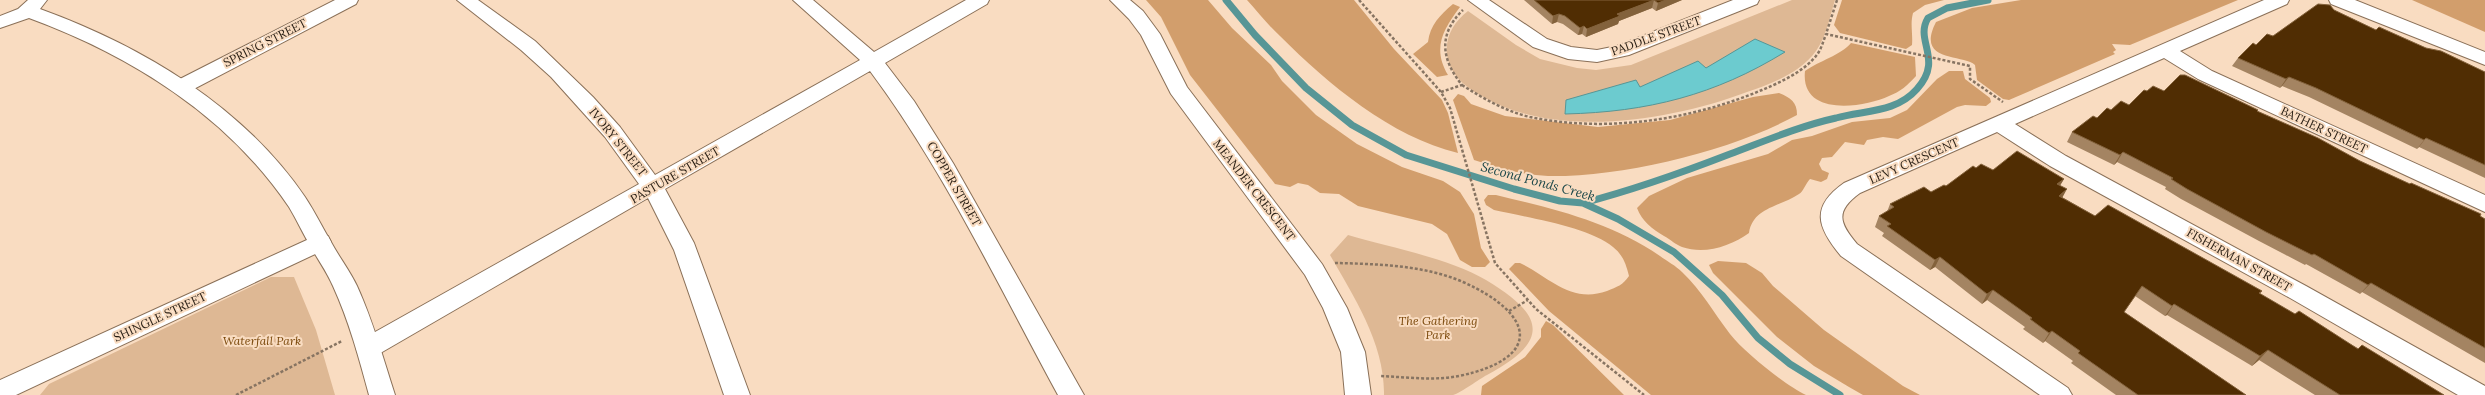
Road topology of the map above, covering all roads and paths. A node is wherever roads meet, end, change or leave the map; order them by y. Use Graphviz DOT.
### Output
graph roads {
  1 [pos="349,0"];
  2 [pos="466,0"];
  3 [pos="802,0"];
  4 [pos="980,0"];
  5 [pos="1119,0"];
  6 [pos="1359,0"];
  7 [pos="1837,0"];
  8 [pos="2280,0"];
  9 [pos="2338,0"];
  10 [pos="1744,1"];
  11 [pos="1472,4"];
  12 [pos="33,5"];
  13 [pos="0,22"];
  14 [pos="1826,34"];
  15 [pos="2166,51"];
  16 [pos="2485,59"];
  17 [pos="873,61"];
  18 [pos="1462,85"];
  19 [pos="181,87"];
  20 [pos="1441,92"];
  21 [pos="2002,114"];
  22 [pos="654,187"];
  23 [pos="2485,204"];
  24 [pos="320,242"];
  25 [pos="1329,263"];
  26 [pos="1528,300"];
  27 [pos="1509,311"];
  28 [pos="365,340"];
  29 [pos="1356,385"];
  30 [pos="0,391"];
  31 [pos="236,395"];
  32 [pos="382,395"];
  33 [pos="737,395"];
  34 [pos="1071,395"];
  35 [pos="1644,395"];
  36 [pos="2059,395"];
  37 [pos="2480,395"];
  1 -- 19 [label="street, SPRING STREET"];
  2 -- 22 [label="street, IVORY STREET"];
  3 -- 17 [label="street, COPPER STREET"];
  4 -- 17 [label="street, PASTURE STREET"];
  5 -- 29 [label="street, MEANDER CRESCENT"];
  6 -- 20 [label="path"];
  7 -- 14 [label="path"];
  8 -- 15 [label="street, LEVY CRESCENT"];
  9 -- 16 [label="street"];
  10 -- 11 [label="street, PADDLE STREET"];
  11 -- 18 [label="path"];
  12 -- 13 [label="street"];
  12 -- 19 [label="street"];
  14 -- 18 [label="path"];
  14 -- 21 [label="path"];
  15 -- 21 [label="street, LEVY CRESCENT"];
  15 -- 23 [label="street, BATHER STREET"];
  17 -- 22 [label="street, PASTURE STREET"];
  17 -- 34 [label="street, COPPER STREET"];
  18 -- 20 [label="path"];
  19 -- 24 [label="street"];
  20 -- 26 [label="path"];
  21 -- 36 [label="street, LEVY CRESCENT"];
  21 -- 37 [label="street, FISHERMAN STREET"];
  22 -- 28 [label="street, PASTURE STREET"];
  22 -- 33 [label="street, IVORY STREET"];
  24 -- 28 [label="street"];
  24 -- 30 [label="street, SHINGLE STREET"];
  25 -- 27 [label="path"];
  26 -- 27 [label="path"];
  26 -- 35 [label="path"];
  27 -- 29 [label="path"];
  28 -- 31 [label="path"];
  28 -- 32 [label="street"];
}
